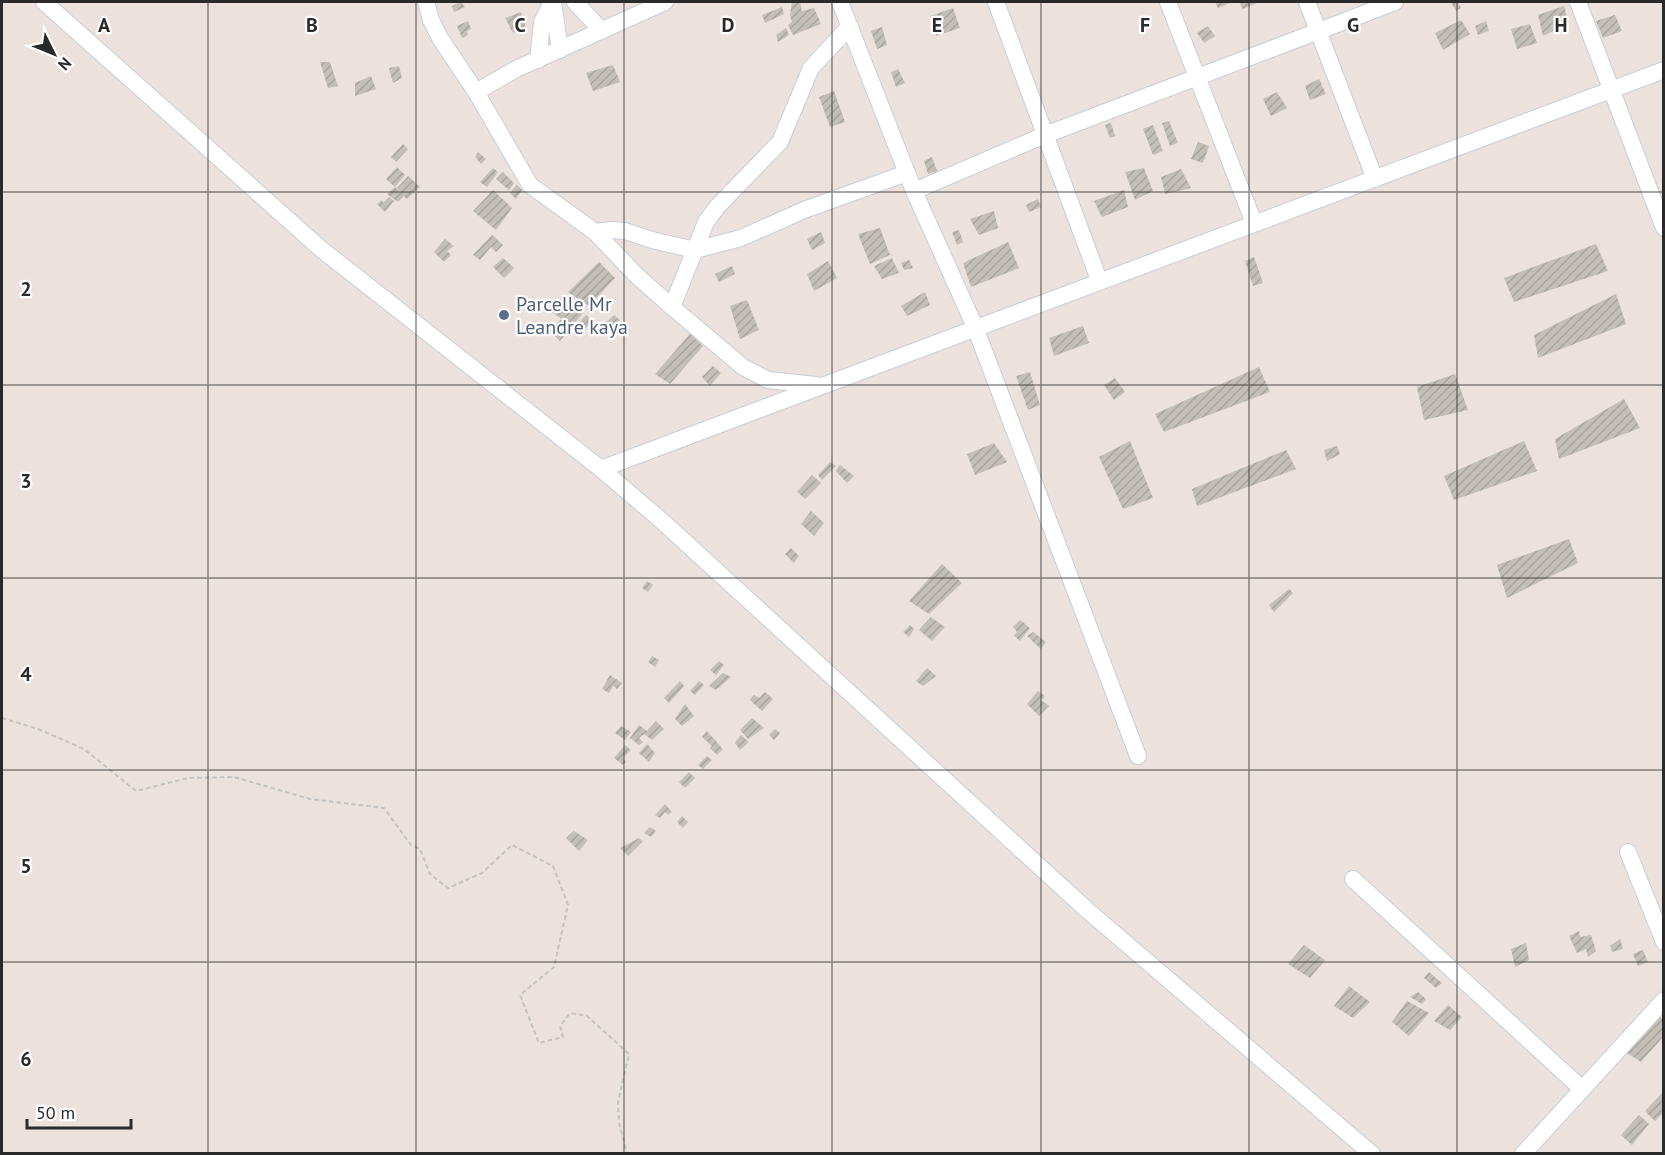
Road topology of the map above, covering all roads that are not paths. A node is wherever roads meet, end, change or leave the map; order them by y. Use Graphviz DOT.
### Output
graph roads {
  1 [pos="44,2"];
  2 [pos="426,2"];
  3 [pos="553,2"];
  4 [pos="575,2"];
  5 [pos="665,2"];
  6 [pos="840,2"];
  7 [pos="996,2"];
  8 [pos="1168,2"];
  9 [pos="1306,2"];
  10 [pos="1395,2"];
  11 [pos="1578,2"];
  12 [pos="850,26"];
  13 [pos="602,31"];
  14 [pos="1318,32"];
  15 [pos="560,50"];
  16 [pos="538,60"];
  17 [pos="1664,70"];
  18 [pos="1197,78"];
  19 [pos="1611,90"];
  20 [pos="476,92"];
  21 [pos="1045,135"];
  22 [pos="907,173"];
  23 [pos="1376,179"];
  24 [pos="914,191"];
  25 [pos="1254,223"];
  26 [pos="1664,228"];
  27 [pos="595,232"];
  28 [pos="695,250"];
  29 [pos="1099,280"];
  30 [pos="672,308"];
  31 [pos="975,327"];
  32 [pos="820,386"];
  33 [pos="601,469"];
  34 [pos="1138,756"];
  35 [pos="1628,852"];
  36 [pos="1353,879"];
  37 [pos="1664,942"];
  38 [pos="1664,1000"];
  39 [pos="1582,1089"];
  40 [pos="1371,1154"];
  41 [pos="1523,1154"];
  1 -- 33 [label="street"];
  2 -- 20 [label="street"];
  3 -- 15 [label="street"];
  3 -- 16 [label="street"];
  4 -- 13 [label="street"];
  5 -- 13 [label="street"];
  6 -- 12 [label="street"];
  7 -- 21 [label="street"];
  8 -- 18 [label="street"];
  9 -- 14 [label="street"];
  10 -- 14 [label="street"];
  11 -- 19 [label="street"];
  12 -- 22 [label="street"];
  12 -- 28 [label="street"];
  13 -- 15 [label="street"];
  14 -- 18 [label="street"];
  14 -- 23 [label="street"];
  15 -- 16 [label="street"];
  16 -- 20 [label="street"];
  17 -- 19 [label="street"];
  18 -- 21 [label="street"];
  18 -- 25 [label="street"];
  19 -- 23 [label="street"];
  19 -- 26 [label="street"];
  20 -- 27 [label="street"];
  21 -- 24 [label="street"];
  21 -- 29 [label="street"];
  22 -- 24 [label="street"];
  22 -- 28 [label="street"];
  23 -- 25 [label="street"];
  24 -- 31 [label="street"];
  25 -- 29 [label="street"];
  27 -- 28 [label="street"];
  27 -- 30 [label="street"];
  28 -- 30 [label="street"];
  29 -- 31 [label="street"];
  30 -- 32 [label="street"];
  31 -- 32 [label="street"];
  31 -- 34 [label="street"];
  32 -- 33 [label="street"];
  33 -- 40 [label="street"];
  35 -- 37 [label="street"];
  36 -- 39 [label="street"];
  38 -- 39 [label="street"];
  39 -- 41 [label="street"];
}
